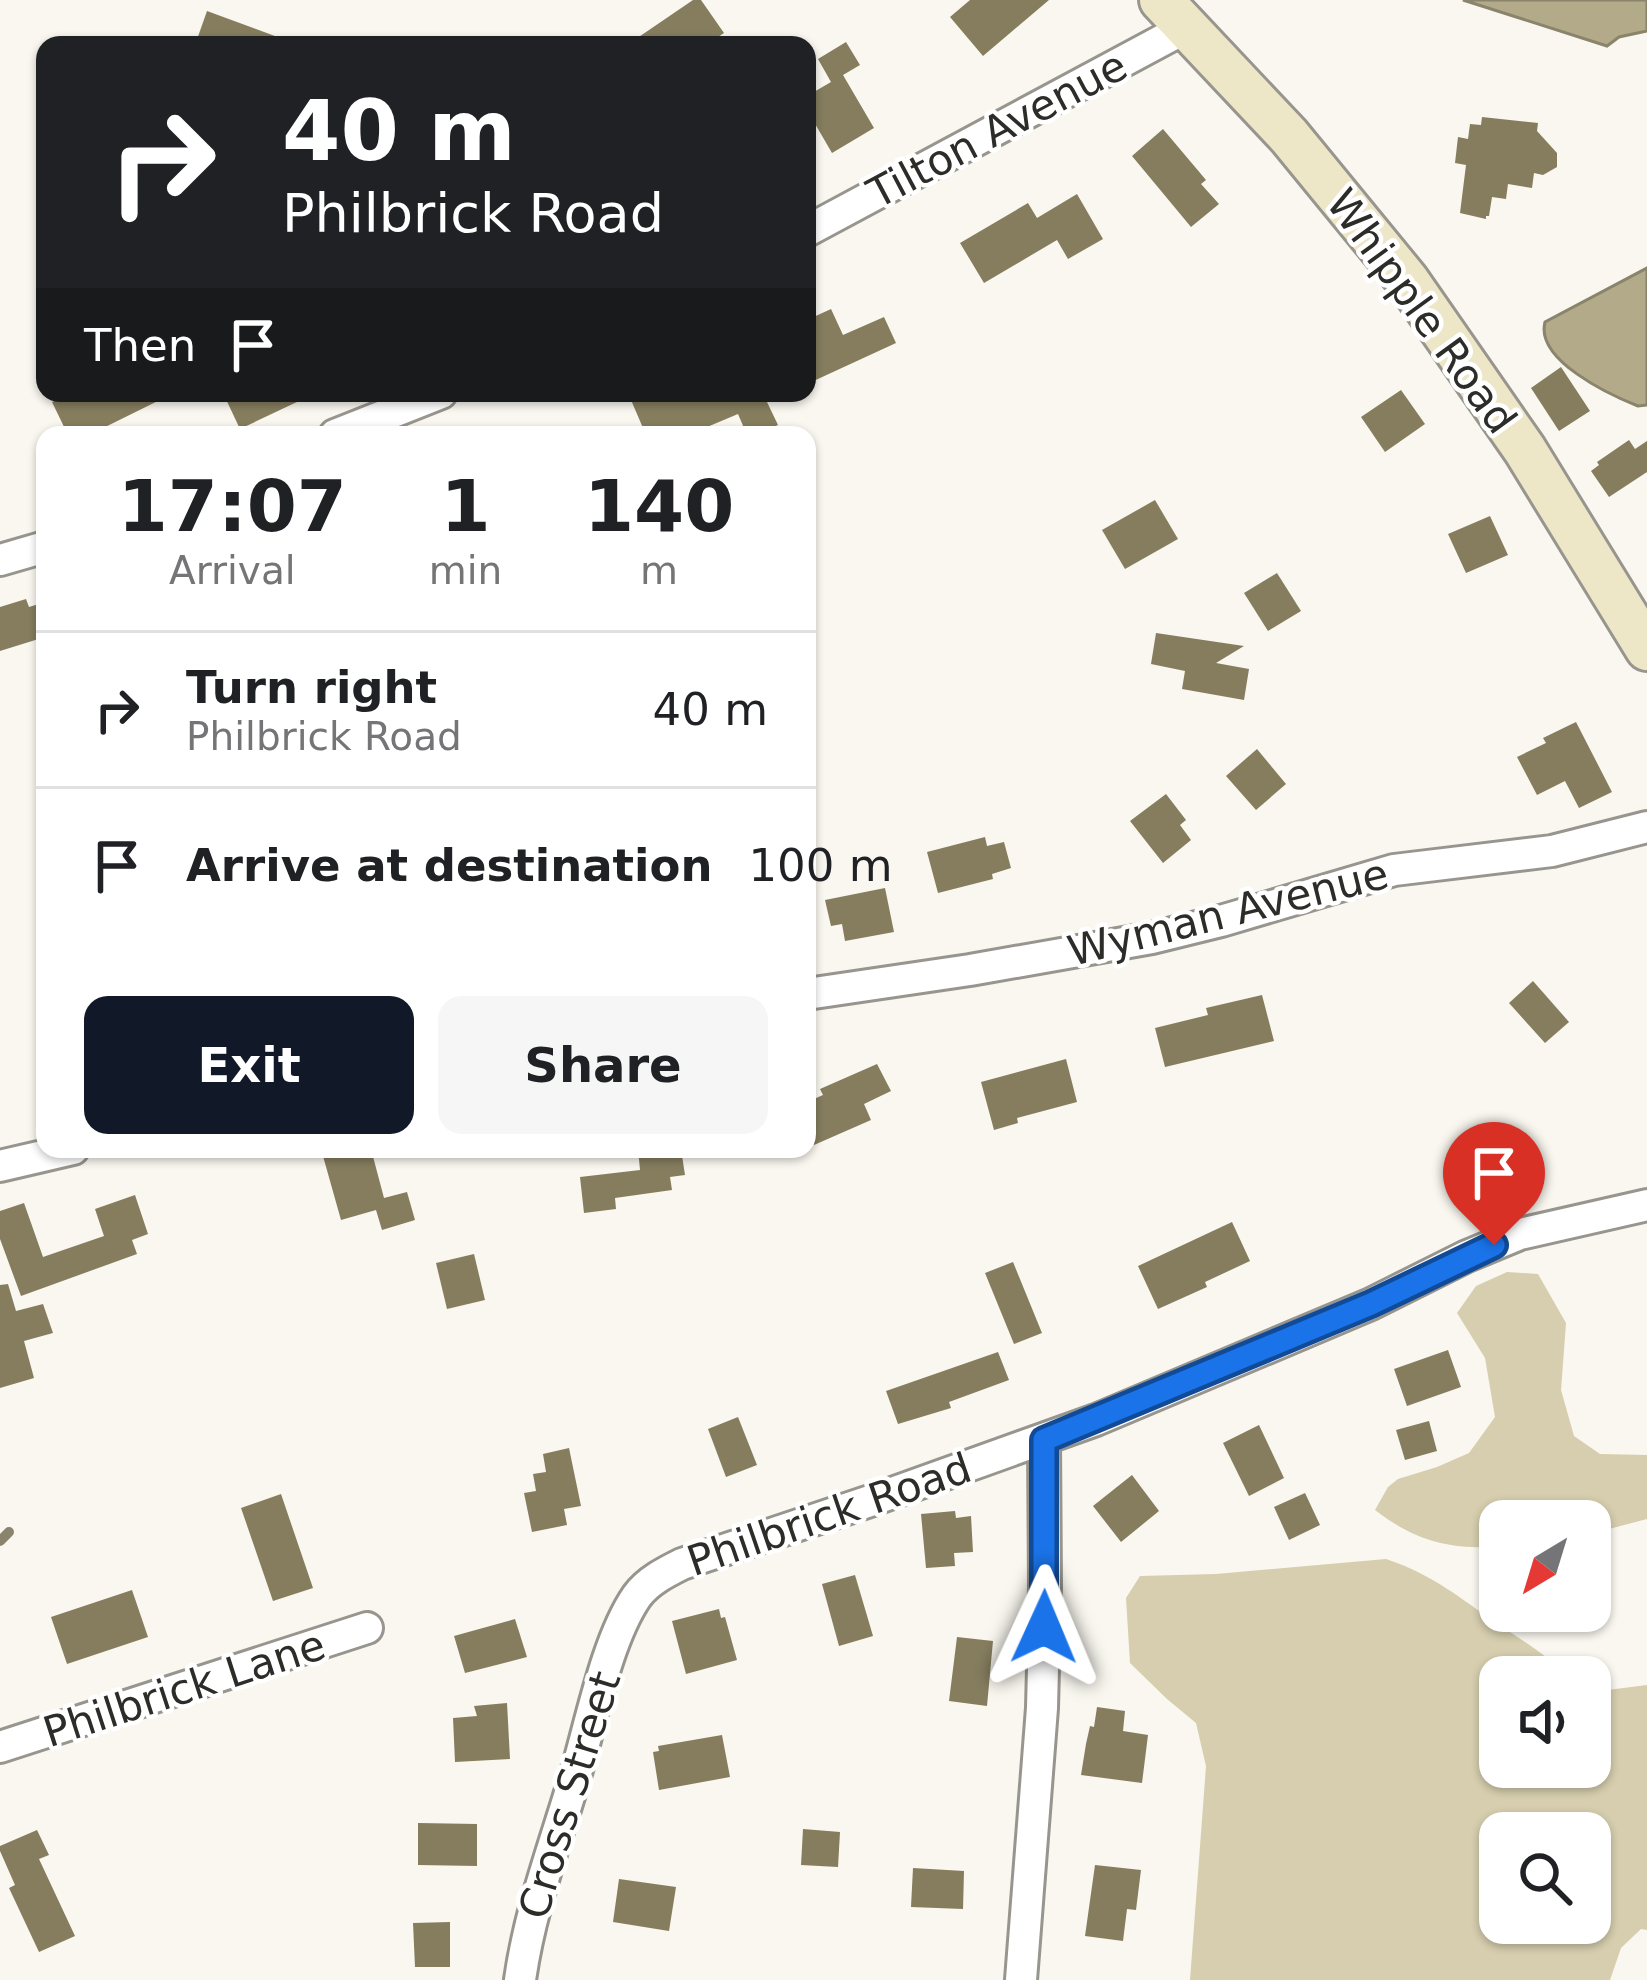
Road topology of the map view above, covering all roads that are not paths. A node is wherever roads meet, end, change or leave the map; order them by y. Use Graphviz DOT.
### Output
graph roads {
  1 [pos="1174,14"];
  2 [pos="816,226"];
  3 [pos="418,402"];
  4 [pos="358,426"];
  5 [pos="36,550"];
  6 [pos="0,560"];
  7 [pos="1643,633"];
  8 [pos="1647,827"];
  9 [pos="816,993"];
  10 [pos="36,1158"];
  11 [pos="0,1166"];
  12 [pos="1647,1205"];
  13 [pos="1044,1440"];
  14 [pos="628,1612"];
  15 [pos="368,1628"];
  16 [pos="0,1748"];
  17 [pos="520,1980"];
  18 [pos="1021,1980"];
  1 -- 2 [label="street, Tilton Avenue"];
  1 -- 7 [label="main road, Whipple Road"];
  3 -- 4 [label="street"];
  5 -- 6 [label="street"];
  8 -- 9 [label="street, Wyman Avenue"];
  10 -- 11 [label="street"];
  12 -- 13 [label="street, Philbrick Road"];
  13 -- 14 [label="street, Philbrick Road"];
  13 -- 18 [label="street"];
  14 -- 17 [label="street, Cross Street"];
  15 -- 16 [label="street, Philbrick Lane"];
}
